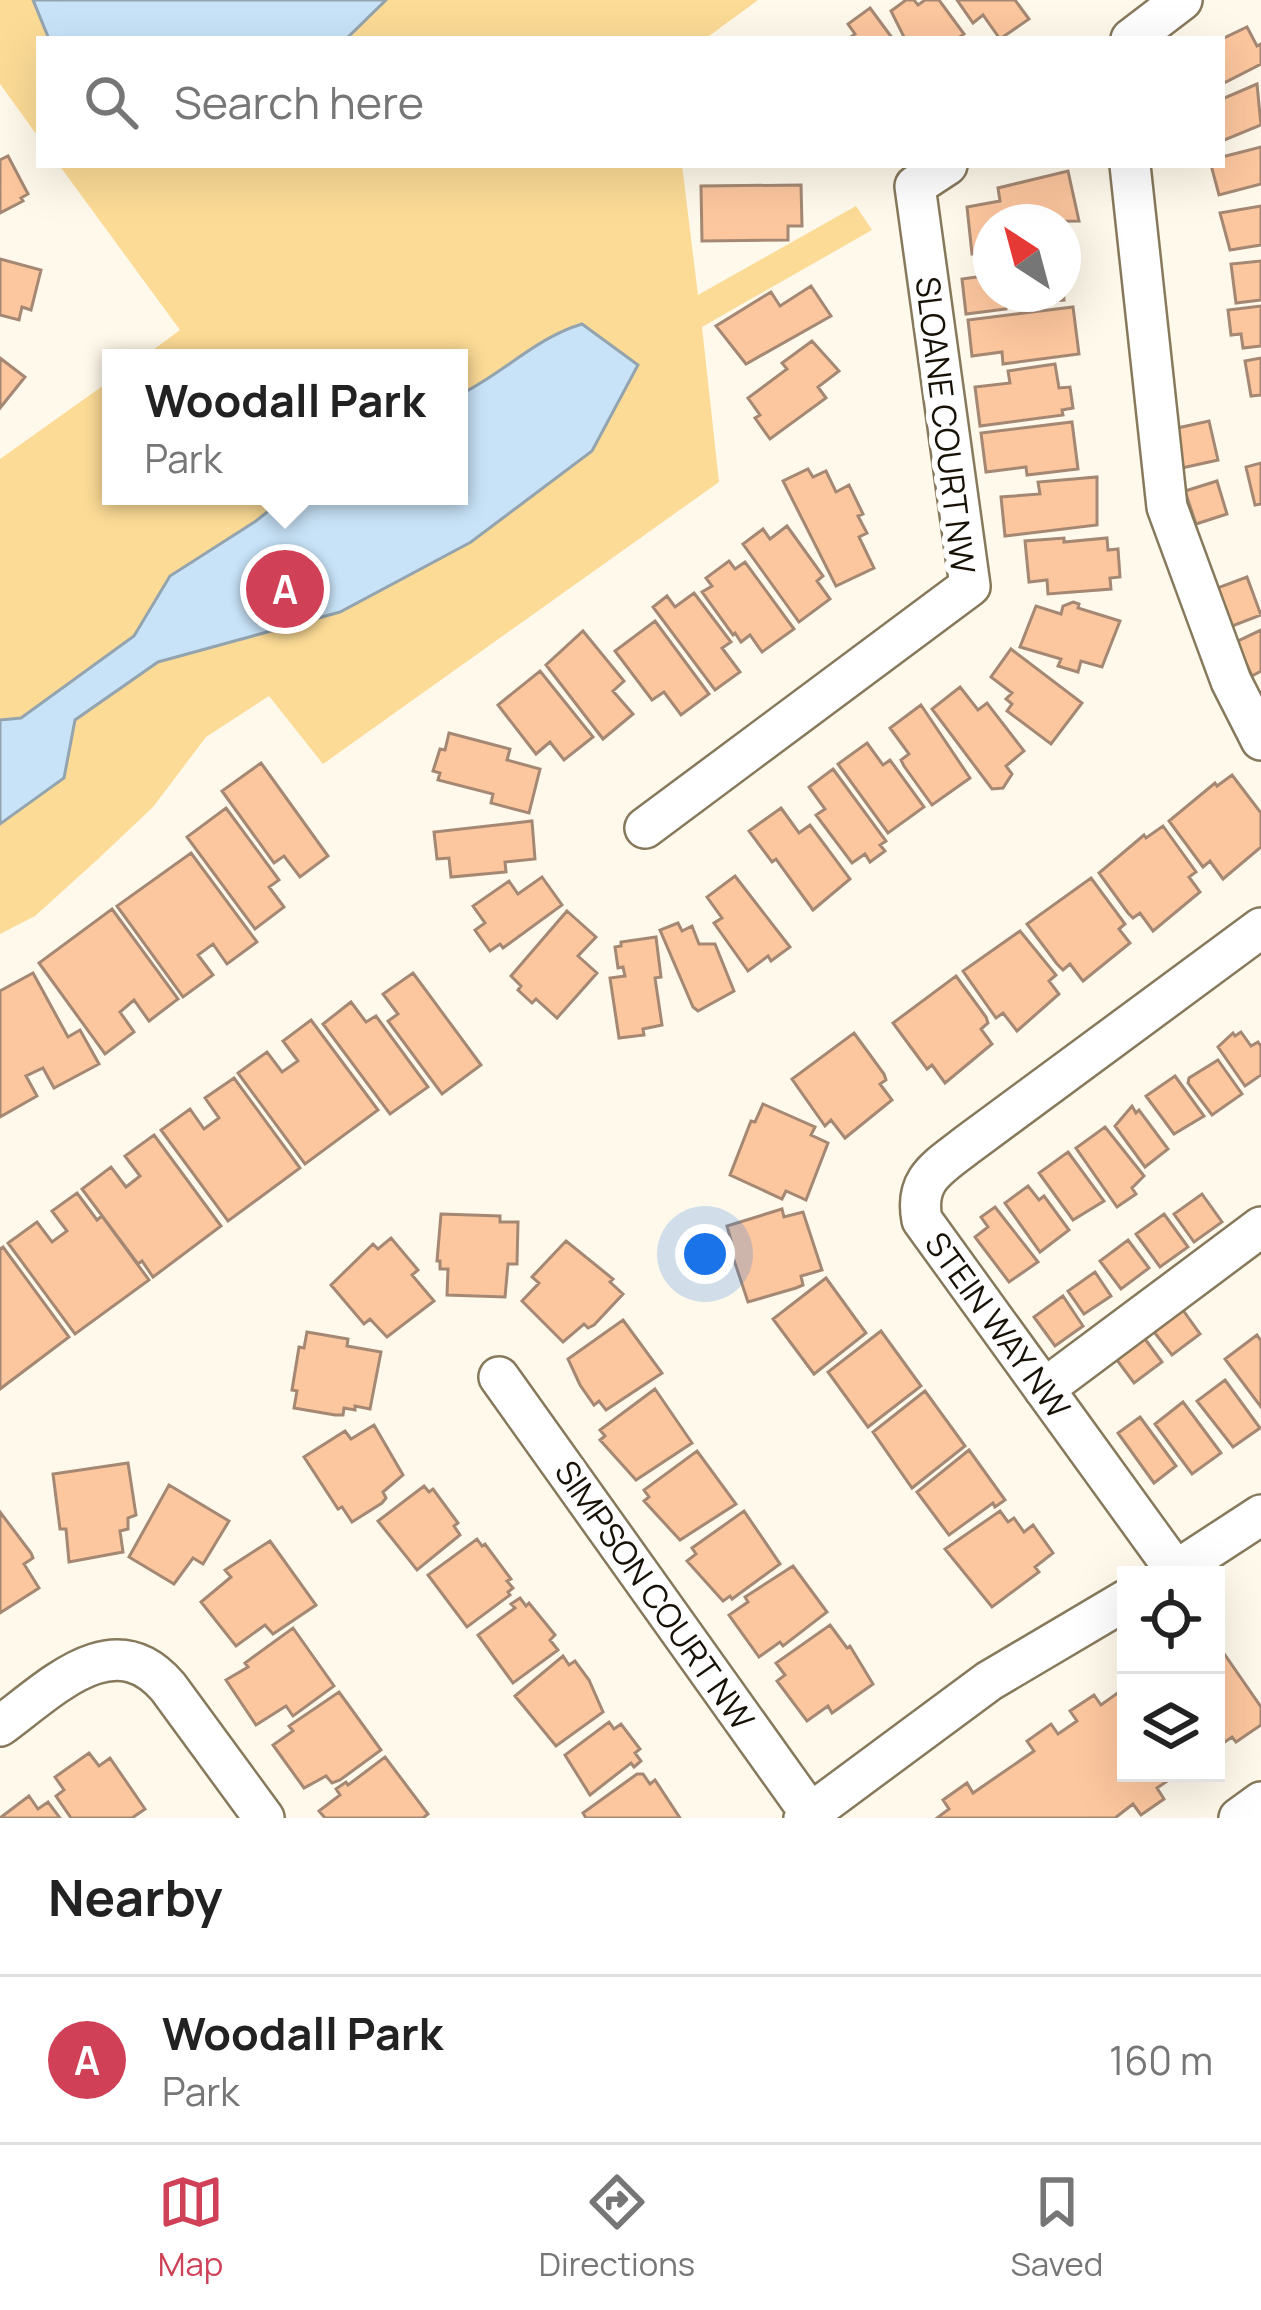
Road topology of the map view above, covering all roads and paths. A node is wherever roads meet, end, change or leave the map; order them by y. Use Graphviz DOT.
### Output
graph roads {
  1 [pos="1182,0"];
  2 [pos="1136,36"];
  3 [pos="942,168"];
  4 [pos="1130,168"];
  5 [pos="1261,740"];
  6 [pos="645,828"];
  7 [pos="1261,928"];
  8 [pos="1261,1227"];
  9 [pos="500,1377"];
  10 [pos="1044,1389"];
  11 [pos="1261,1515"];
  12 [pos="1168,1566"];
  13 [pos="1184,1566"];
  14 [pos="1117,1605"];
  15 [pos="0,1726"];
  16 [pos="1261,1802"];
  17 [pos="807,1816"];
  18 [pos="264,1818"];
  19 [pos="1239,1818"];
  1 -- 2 [label="street"];
  3 -- 6 [label="street, SLOANE COURT NW"];
  4 -- 5 [label="street"];
  7 -- 10 [label="street, STEIN WAY NW"];
  8 -- 10 [label="street"];
  9 -- 17 [label="street, SIMPSON COURT NW"];
  10 -- 12 [label="street, STEIN WAY NW"];
  11 -- 13 [label="street"];
  14 -- 17 [label="street"];
  15 -- 18 [label="street"];
  16 -- 19 [label="street"];
}
